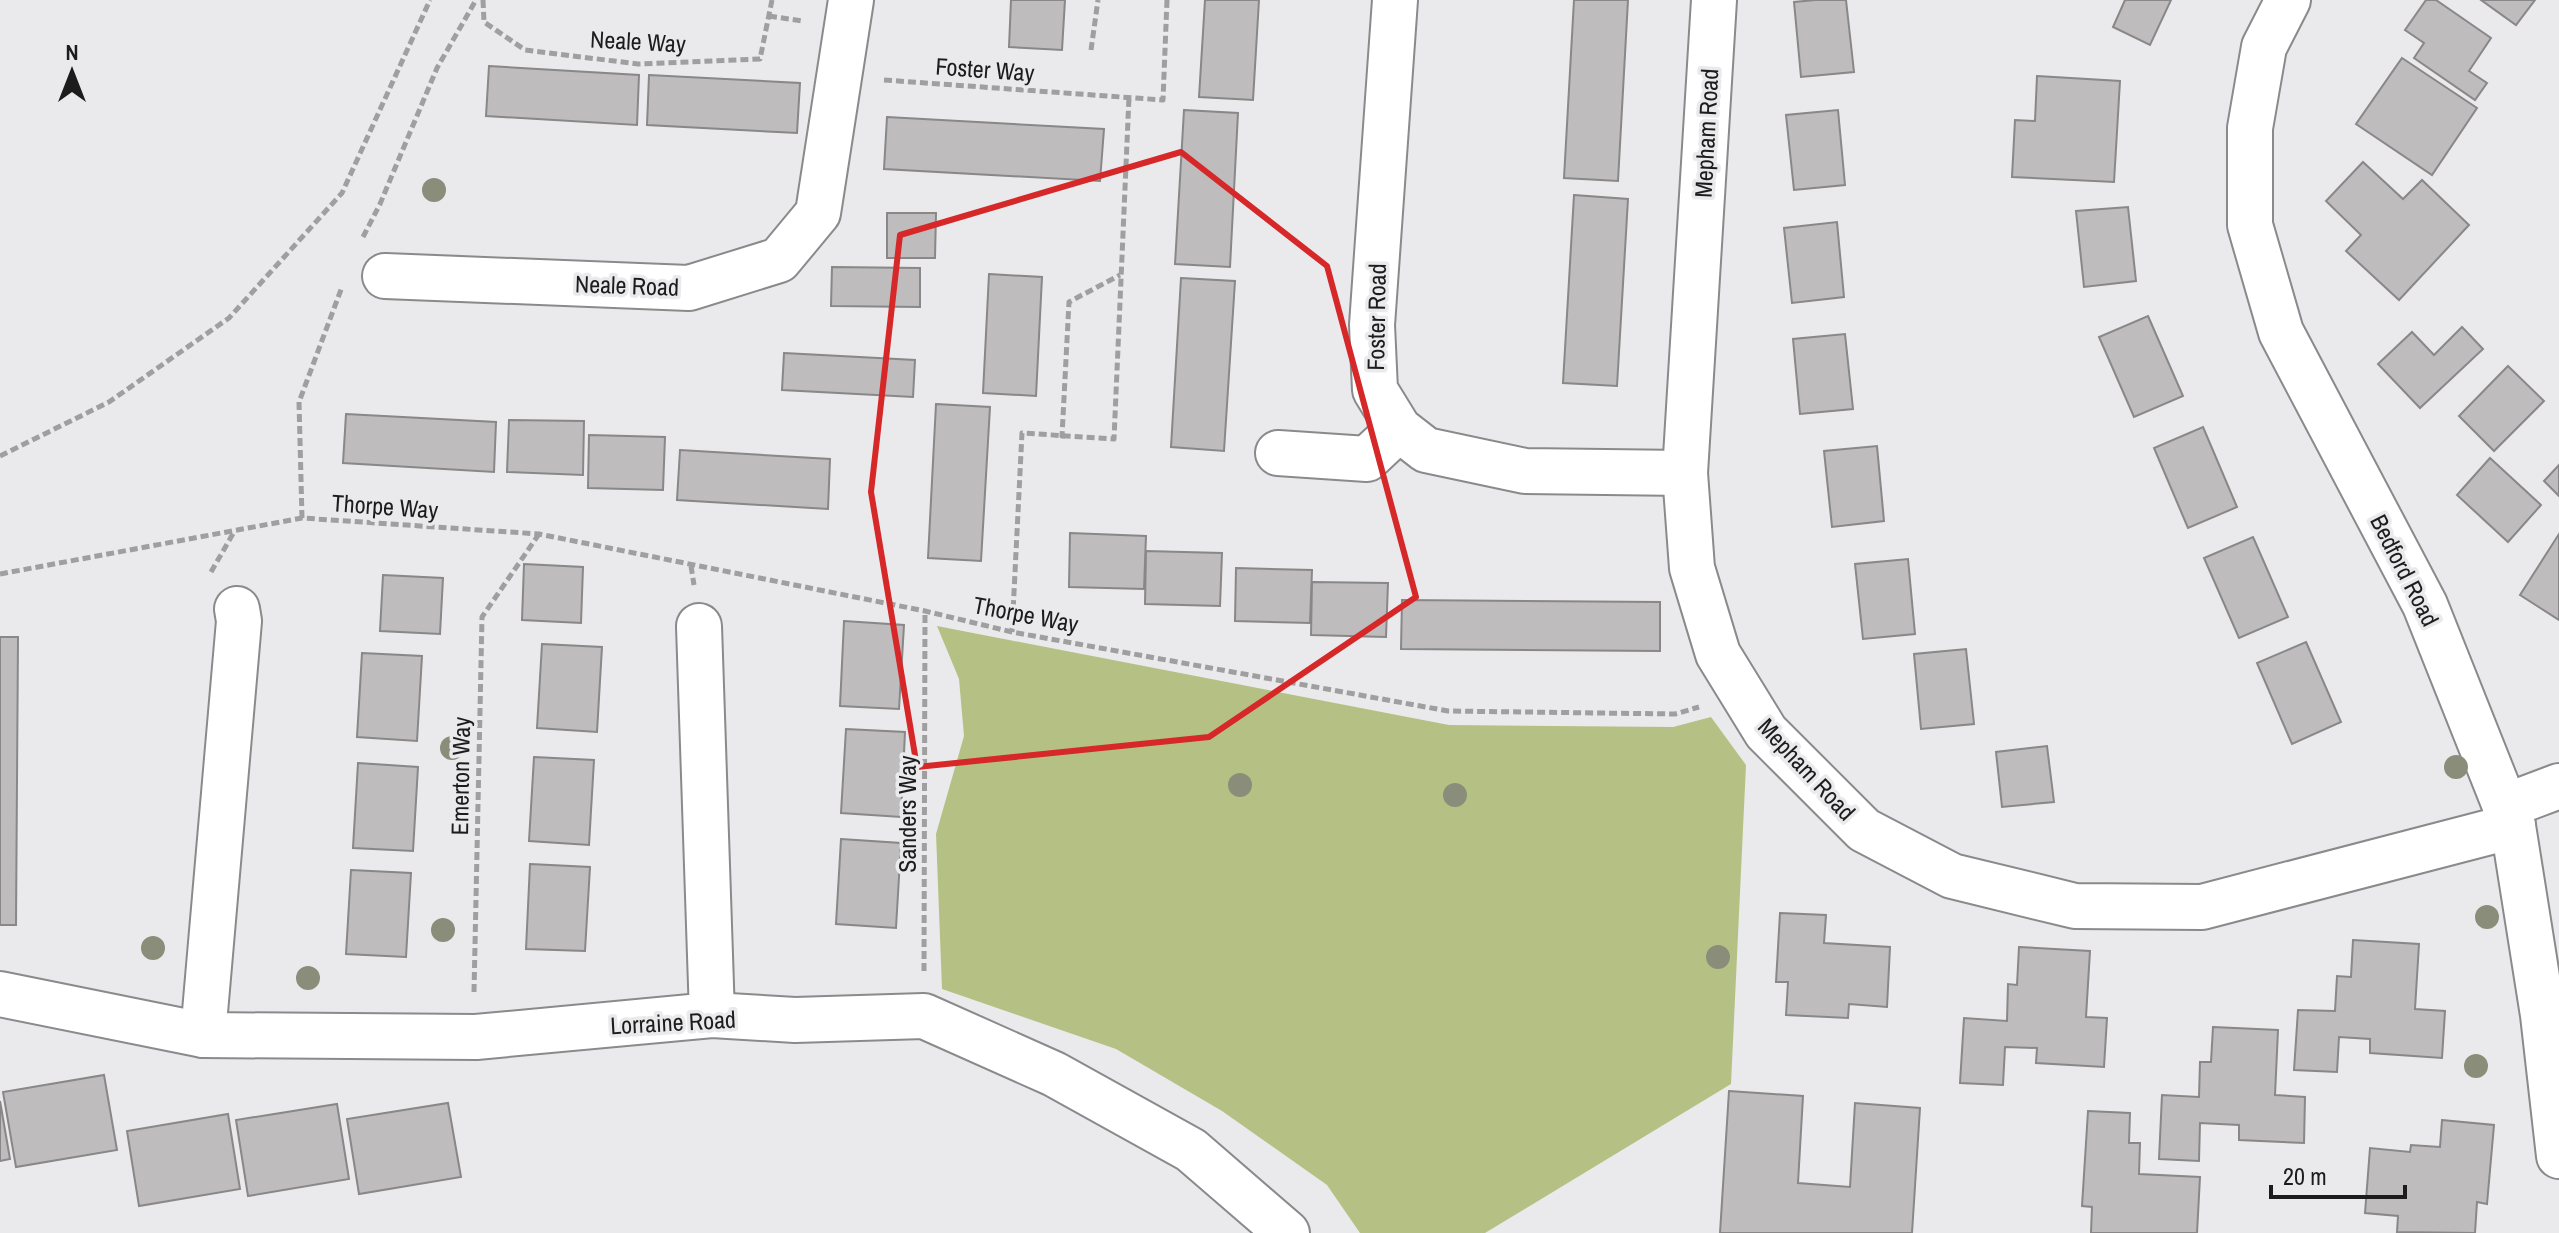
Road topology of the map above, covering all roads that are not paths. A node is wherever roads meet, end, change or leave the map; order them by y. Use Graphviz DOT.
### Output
graph roads {
  1 [pos="851,0"];
  2 [pos="1395,0"];
  3 [pos="1714,0"];
  4 [pos="2288,0"];
  5 [pos="385,276"];
  6 [pos="1399,429"];
  7 [pos="1278,453"];
  8 [pos="1685,473"];
  9 [pos="237,609"];
  10 [pos="699,626"];
  11 [pos="2559,786"];
  12 [pos="2510,816"];
  13 [pos="0,994"];
  14 [pos="2551,1014"];
  15 [pos="712,1015"];
  16 [pos="203,1035"];
  17 [pos="2559,1156"];
  18 [pos="1287,1233"];
  1 -- 5 [label="street, Neale Road"];
  2 -- 6 [label="street, Foster Road"];
  3 -- 8 [label="street, Mepham Road"];
  4 -- 12 [label="street, Bedford Road"];
  6 -- 7 [label="street"];
  6 -- 8 [label="street, Foster Road"];
  8 -- 12 [label="street, Mepham Road"];
  9 -- 16 [label="street"];
  10 -- 15 [label="street"];
  11 -- 12 [label="street, Mepham Road"];
  12 -- 14 [label="street, Bedford Road"];
  13 -- 16 [label="street, Lorraine Road"];
  14 -- 17 [label="street, Bedford Road"];
  15 -- 16 [label="street, Lorraine Road"];
  15 -- 18 [label="street, Lorraine Road"];
}
